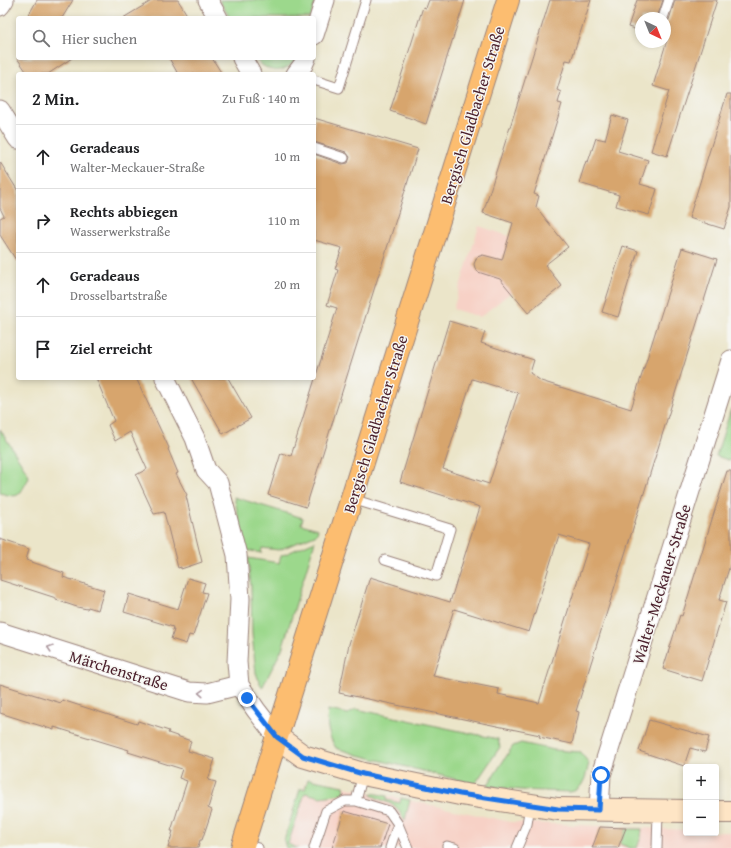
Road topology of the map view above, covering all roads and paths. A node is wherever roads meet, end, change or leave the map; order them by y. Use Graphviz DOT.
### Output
graph roads {
  1 [pos="4,0"];
  2 [pos="208,0"];
  3 [pos="325,0"];
  4 [pos="366,0"];
  5 [pos="508,0"];
  6 [pos="669,0"];
  7 [pos="0,6"];
  8 [pos="665,12"];
  9 [pos="217,16"];
  10 [pos="316,29"];
  11 [pos="243,60"];
  12 [pos="305,60"];
  13 [pos="250,72"];
  14 [pos="298,72"];
  15 [pos="316,81"];
  16 [pos="0,110"];
  17 [pos="16,136"];
  18 [pos="316,149"];
  19 [pos="344,158"];
  20 [pos="731,360"];
  21 [pos="166,380"];
  22 [pos="352,499"];
  23 [pos="385,560"];
  24 [pos="0,632"];
  25 [pos="240,685"];
  26 [pos="277,737"];
  27 [pos="363,774"];
  28 [pos="356,801"];
  29 [pos="530,806"];
  30 [pos="599,810"];
  31 [pos="658,811"];
  32 [pos="683,811"];
  33 [pos="719,812"];
  34 [pos="731,812"];
  35 [pos="398,824"];
  36 [pos="248,846"];
  37 [pos="314,848"];
  38 [pos="390,848"];
  39 [pos="408,848"];
  40 [pos="517,848"];
  41 [pos="657,848"];
  1 -- 7 [label="street"];
  2 -- 9 [label="street"];
  3 -- 10 [label="street"];
  4 -- 15 [label="lane"];
  5 -- 22 [label="main road, Bergisch Gladbacher Straße"];
  6 -- 8 [label="lane"];
  11 -- 13 [label="street"];
  12 -- 14 [label="street"];
  16 -- 17 [label="street"];
  18 -- 19 [label="lane"];
  20 -- 30 [label="street, Walter-Meckauer-Straße"];
  21 -- 25 [label="street"];
  22 -- 23 [label="lane"];
  22 -- 26 [label="main road, Bergisch Gladbacher Straße"];
  25 -- 24 [label="street, Märchenstraße, one-way"];
  25 -- 26 [label="street"];
  26 -- 27 [label="main road"];
  26 -- 36 [label="main road, Bergisch Gladbacher Straße"];
  27 -- 28 [label="lane"];
  27 -- 29 [label="main road"];
  28 -- 35 [label="lane"];
  28 -- 37 [label="lane"];
  29 -- 30 [label="main road"];
  29 -- 40 [label="lane"];
  30 -- 31 [label="main road"];
  31 -- 32 [label="main road"];
  31 -- 41 [label="lane"];
  33 -- 34 [label="main road"];
  35 -- 38 [label="lane"];
  35 -- 39 [label="lane"];
}
